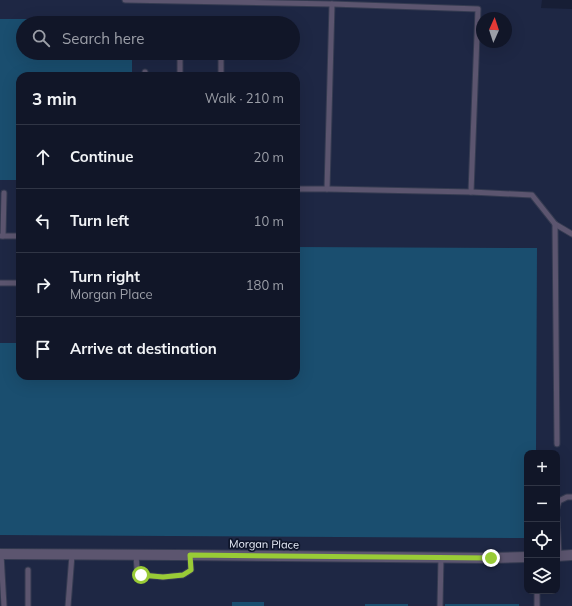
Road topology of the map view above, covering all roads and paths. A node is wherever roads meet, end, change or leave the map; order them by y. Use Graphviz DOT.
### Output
graph roads {
  1 [pos="125,0"];
  2 [pos="361,3"];
  3 [pos="332,4"];
  4 [pos="180,60"];
  5 [pos="221,60"];
  6 [pos="180,72"];
  7 [pos="221,72"];
  8 [pos="300,190"];
  9 [pos="327,190"];
  10 [pos="471,192"];
  11 [pos="4,194"];
  12 [pos="555,224"];
  13 [pos="572,234"];
  14 [pos="2,236"];
  15 [pos="16,236"];
  16 [pos="0,283"];
  17 [pos="16,283"];
  18 [pos="557,444"];
  19 [pos="572,497"];
  20 [pos="560,500"];
  21 [pos="0,554"];
  22 [pos="72,555"];
  23 [pos="136,555"];
  24 [pos="190,555"];
  25 [pos="572,555"];
  26 [pos="524,556"];
  27 [pos="560,556"];
  28 [pos="441,557"];
  29 [pos="28,570"];
  30 [pos="537,594"];
  31 [pos="4,606"];
  32 [pos="28,606"];
  33 [pos="68,606"];
  34 [pos="440,606"];
  35 [pos="537,606"];
  1 -- 3 [label="lane"];
  2 -- 3 [label="lane"];
  2 -- 10 [label="lane"];
  3 -- 9 [label="lane"];
  4 -- 6 [label="lane"];
  5 -- 7 [label="lane"];
  8 -- 9 [label="lane"];
  9 -- 10 [label="lane"];
  10 -- 12 [label="lane"];
  11 -- 14 [label="lane"];
  12 -- 13 [label="lane"];
  12 -- 18 [label="lane"];
  14 -- 15 [label="lane"];
  16 -- 17 [label="lane"];
  19 -- 20 [label="lane"];
  21 -- 22 [label="street, Morgan Place"];
  21 -- 31 [label="lane"];
  22 -- 23 [label="street, Morgan Place"];
  22 -- 33 [label="lane"];
  23 -- 24 [label="street, Morgan Place"];
  23 -- 24 [label="lane"];
  24 -- 28 [label="street, Morgan Place"];
  25 -- 27 [label="street"];
  26 -- 28 [label="street, Morgan Place"];
  28 -- 34 [label="lane"];
  29 -- 32 [label="lane"];
  30 -- 35 [label="lane"];
}
